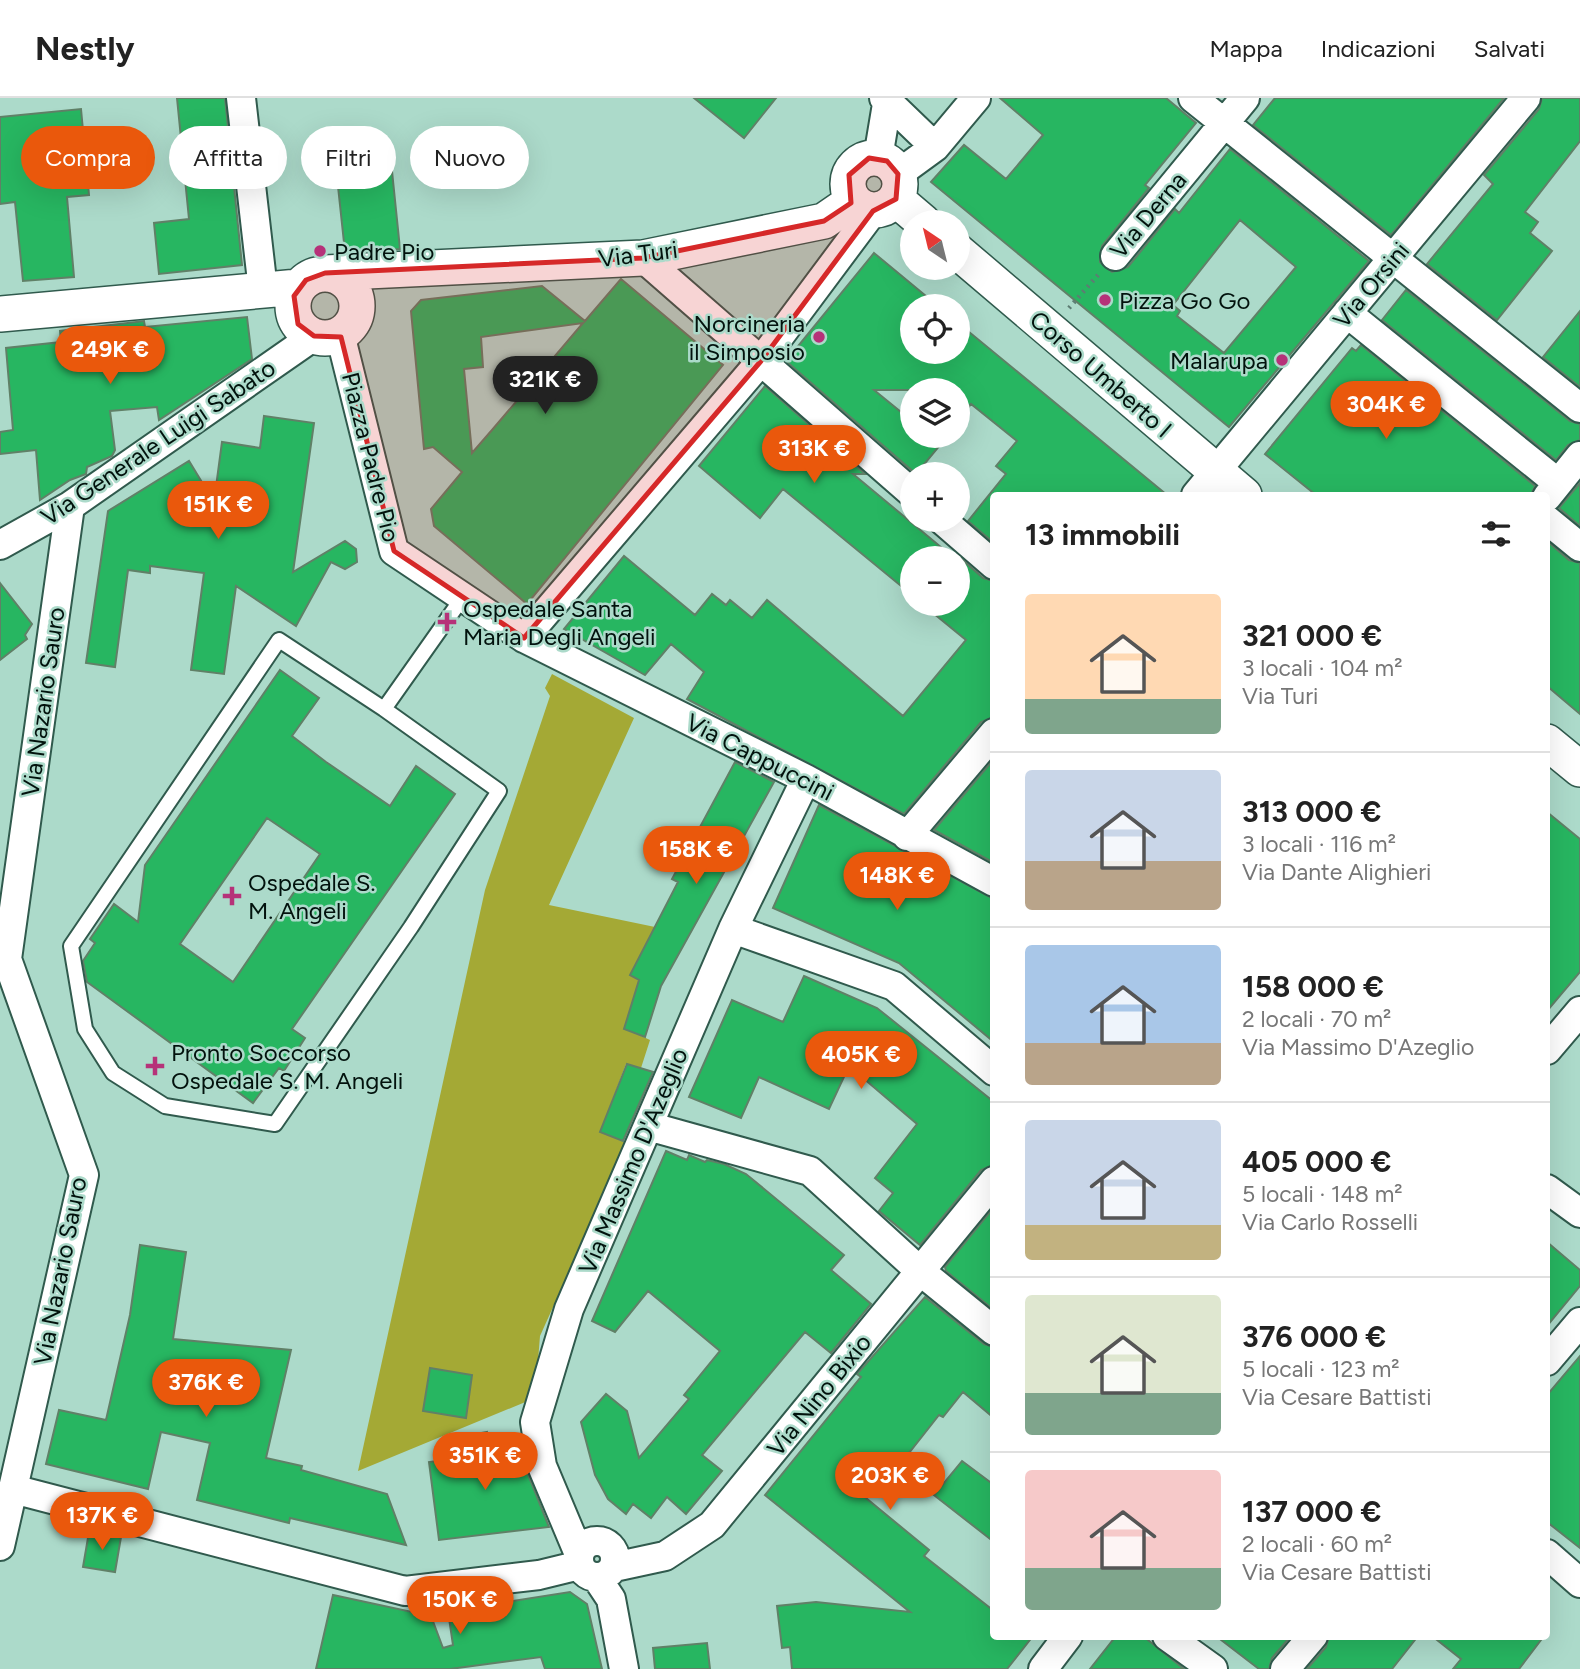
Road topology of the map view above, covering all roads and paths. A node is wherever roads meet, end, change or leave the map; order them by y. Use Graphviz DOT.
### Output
graph roads {
  1 [pos="241,98"];
  2 [pos="976,98"];
  3 [pos="1193,98"];
  4 [pos="1245,98"];
  5 [pos="1526,98"];
  6 [pos="887,99"];
  7 [pos="1224,123"];
  8 [pos="934,147"];
  9 [pos="880,188"];
  10 [pos="908,210"];
  11 [pos="1115,256"];
  12 [pos="643,258"];
  13 [pos="1393,258"];
  14 [pos="970,262"];
  15 [pos="414,269"];
  16 [pos="312,280"];
  17 [pos="263,290"];
  18 [pos="357,301"];
  19 [pos="1347,313"];
  20 [pos="0,314"];
  21 [pos="1049,330"];
  22 [pos="327,335"];
  23 [pos="761,361"];
  24 [pos="1580,408"];
  25 [pos="1580,456"];
  26 [pos="900,483"];
  27 [pos="1206,484"];
  28 [pos="1553,490"];
  29 [pos="1234,492"];
  30 [pos="71,506"];
  31 [pos="1550,522"];
  32 [pos="956,532"];
  33 [pos="0,545"];
  34 [pos="1580,547"];
  35 [pos="990,562"];
  36 [pos="463,597"];
  37 [pos="524,638"];
  38 [pos="384,709"];
  39 [pos="990,738"];
  40 [pos="1550,744"];
  41 [pos="1580,769"];
  42 [pos="806,779"];
  43 [pos="907,836"];
  44 [pos="990,880"];
  45 [pos="733,929"];
  46 [pos="1580,1011"];
  47 [pos="1550,1043"];
  48 [pos="990,1067"];
  49 [pos="648,1126"];
  50 [pos="990,1186"];
  51 [pos="1550,1191"];
  52 [pos="1580,1213"];
  53 [pos="920,1271"];
  54 [pos="1580,1322"];
  55 [pos="990,1328"];
  56 [pos="1550,1357"];
  57 [pos="13,1489"];
  58 [pos="0,1546"];
  59 [pos="1550,1557"];
  60 [pos="592,1566"];
  61 [pos="1580,1583"];
  62 [pos="1065,1640"];
  63 [pos="1173,1640"];
  64 [pos="1310,1640"];
  65 [pos="624,1669"];
  66 [pos="1043,1669"];
  67 [pos="1213,1669"];
  68 [pos="1285,1669"];
  1 -- 17 [label="street"];
  2 -- 8 [label="street"];
  3 -- 7 [label="street"];
  4 -- 7 [label="street, Via Derna"];
  5 -- 13 [label="street, Via Orsini"];
  6 -- 8 [label="street"];
  6 -- 9 [label="street"];
  7 -- 11 [label="street, Via Derna"];
  7 -- 13 [label="street"];
  8 -- 9 [label="street"];
  9 -- 10 [label="street"];
  9 -- 12 [label="street, Via Turi"];
  9 -- 23 [label="street"];
  11 -- 21 [label="path, Via Derna"];
  12 -- 15 [label="street, Via Turi"];
  12 -- 23 [label="street"];
  13 -- 19 [label="street, Via Orsini"];
  13 -- 24 [label="street"];
  14 -- 21 [label="street, Corso Umberto I"];
  15 -- 16 [label="street, Via Turi"];
  15 -- 18 [label="street, Via Turi"];
  16 -- 17 [label="street, Via Turi"];
  16 -- 18 [label="street"];
  16 -- 22 [label="street"];
  17 -- 20 [label="street, Via Turi"];
  18 -- 22 [label="street"];
  19 -- 27 [label="street, Via Orsini"];
  19 -- 28 [label="street"];
  21 -- 27 [label="street, Corso Umberto I"];
  22 -- 30 [label="street, Via Generale Luigi Sabato"];
  22 -- 36 [label="street, Piazza Padre Pio"];
  23 -- 26 [label="street"];
  23 -- 37 [label="street"];
  25 -- 28 [label="street"];
  27 -- 29 [label="street, Corso Umberto I"];
  30 -- 33 [label="street, Via Generale Luigi Sabato"];
  30 -- 57 [label="street, Via Nazario Sauro"];
  31 -- 34 [label="street"];
  32 -- 35 [label="street"];
  36 -- 37 [label="street, Piazza Padre Pio"];
  36 -- 38 [label="lane"];
  37 -- 42 [label="street, Via Cappuccini"];
  38 -- 38 [label="lane"];
  39 -- 43 [label="street"];
  40 -- 41 [label="street"];
  42 -- 43 [label="street, Via Cappuccini"];
  42 -- 45 [label="street, Via Massimo D'Azeglio"];
  43 -- 44 [label="street, Via Cappuccini"];
  45 -- 48 [label="street"];
  45 -- 49 [label="street, Via Massimo D'Azeglio"];
  46 -- 47 [label="street"];
  49 -- 53 [label="street"];
  49 -- 60 [label="street, Via Massimo D'Azeglio"];
  50 -- 53 [label="street, Via Nino Bixio"];
  51 -- 52 [label="street"];
  53 -- 55 [label="street"];
  53 -- 60 [label="street, Via Nino Bixio"];
  54 -- 56 [label="street"];
  57 -- 58 [label="street, Via Nazario Sauro"];
  57 -- 60 [label="street, Via Nino Bixio"];
  59 -- 61 [label="street"];
  60 -- 65 [label="street, Via Massimo D'Azeglio"];
  62 -- 66 [label="street"];
  63 -- 67 [label="street"];
  64 -- 68 [label="street"];
}
